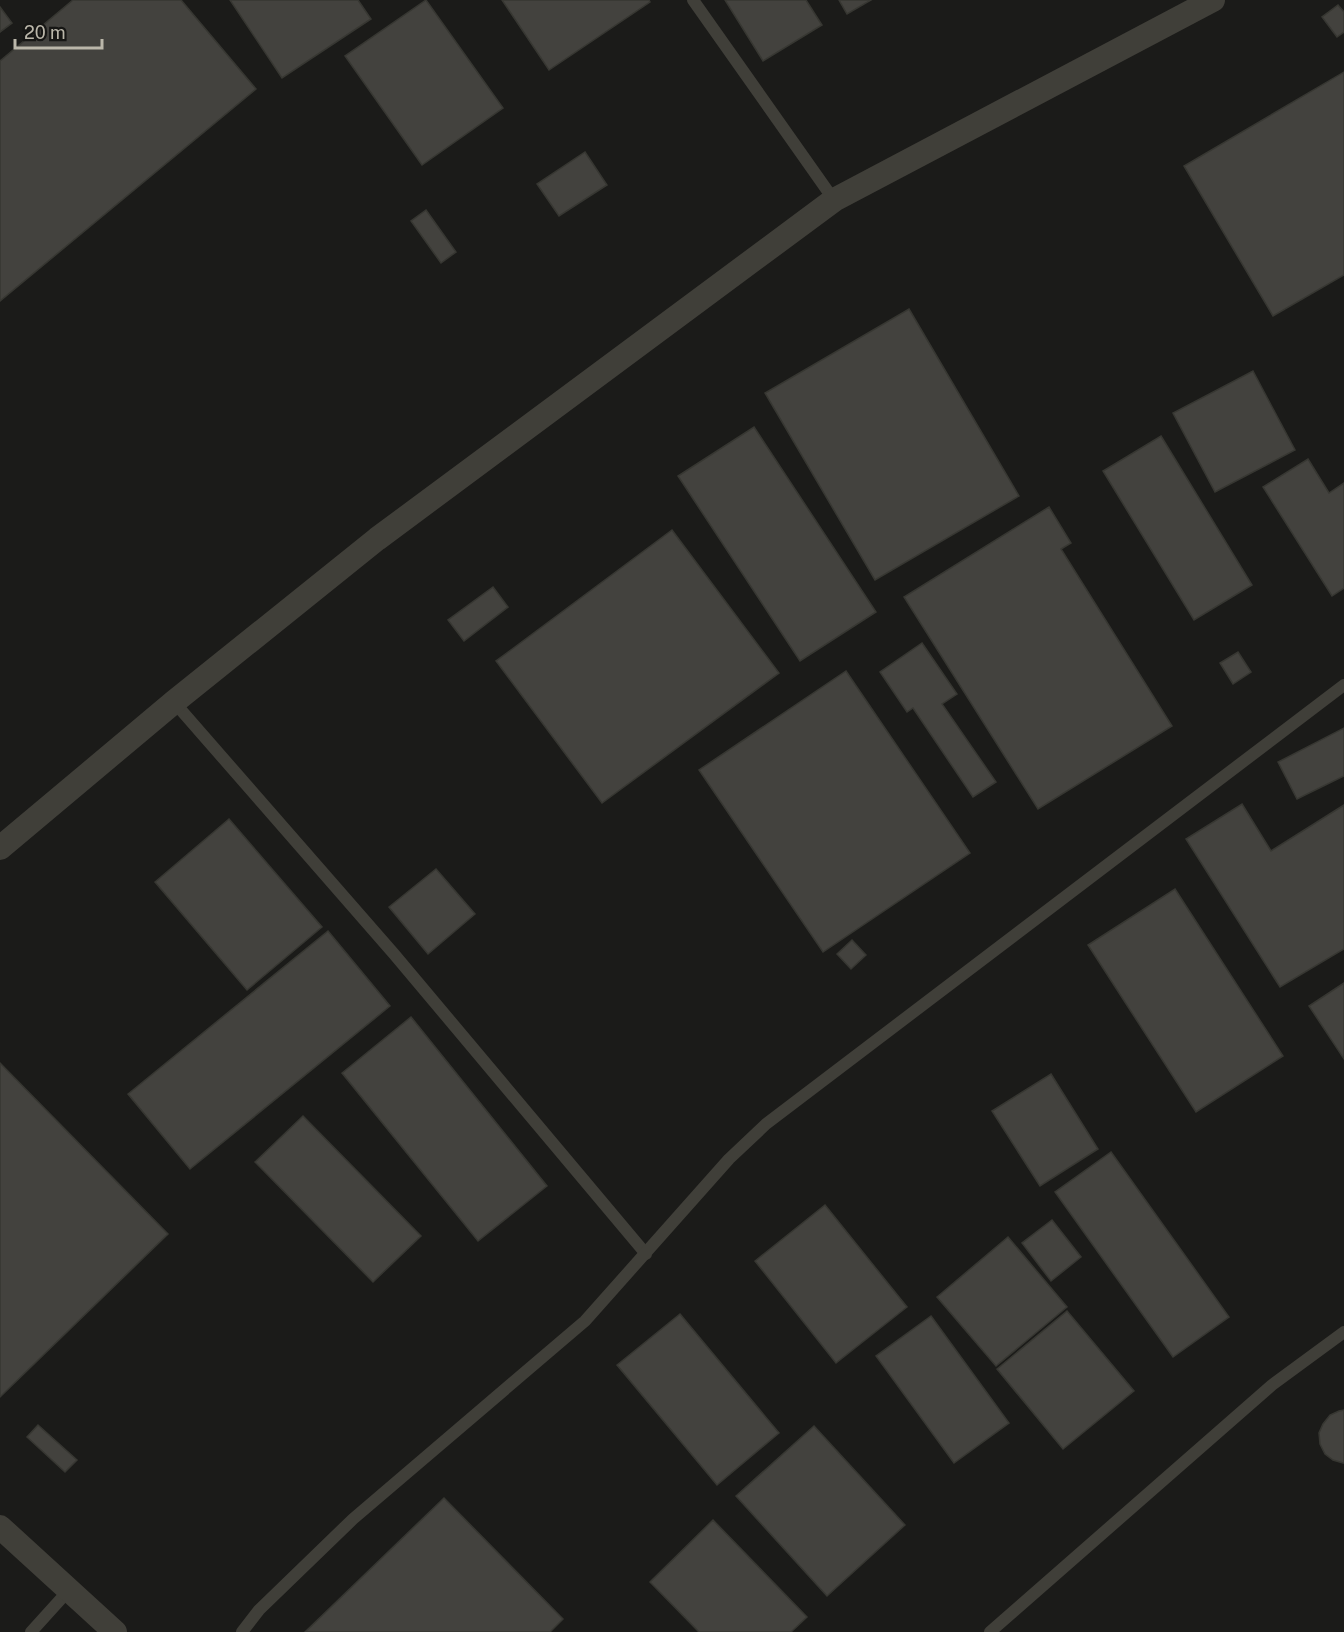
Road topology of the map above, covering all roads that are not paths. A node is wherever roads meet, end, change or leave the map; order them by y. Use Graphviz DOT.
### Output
graph roads {
  1 [pos="693,0"];
  2 [pos="1213,0"];
  3 [pos="834,200"];
  4 [pos="1344,685"];
  5 [pos="174,702"];
  6 [pos="0,848"];
  7 [pos="646,1254"];
  8 [pos="1344,1332"];
  9 [pos="0,1527"];
  10 [pos="69,1590"];
  11 [pos="31,1632"];
  12 [pos="115,1632"];
  13 [pos="242,1632"];
  14 [pos="990,1632"];
  1 -- 3 [label="lane"];
  2 -- 3 [label="street"];
  3 -- 5 [label="street"];
  4 -- 7 [label="lane"];
  5 -- 6 [label="street"];
  5 -- 7 [label="lane"];
  7 -- 13 [label="lane"];
  8 -- 14 [label="lane"];
  9 -- 10 [label="street"];
  10 -- 11 [label="lane"];
  10 -- 12 [label="street"];
}
